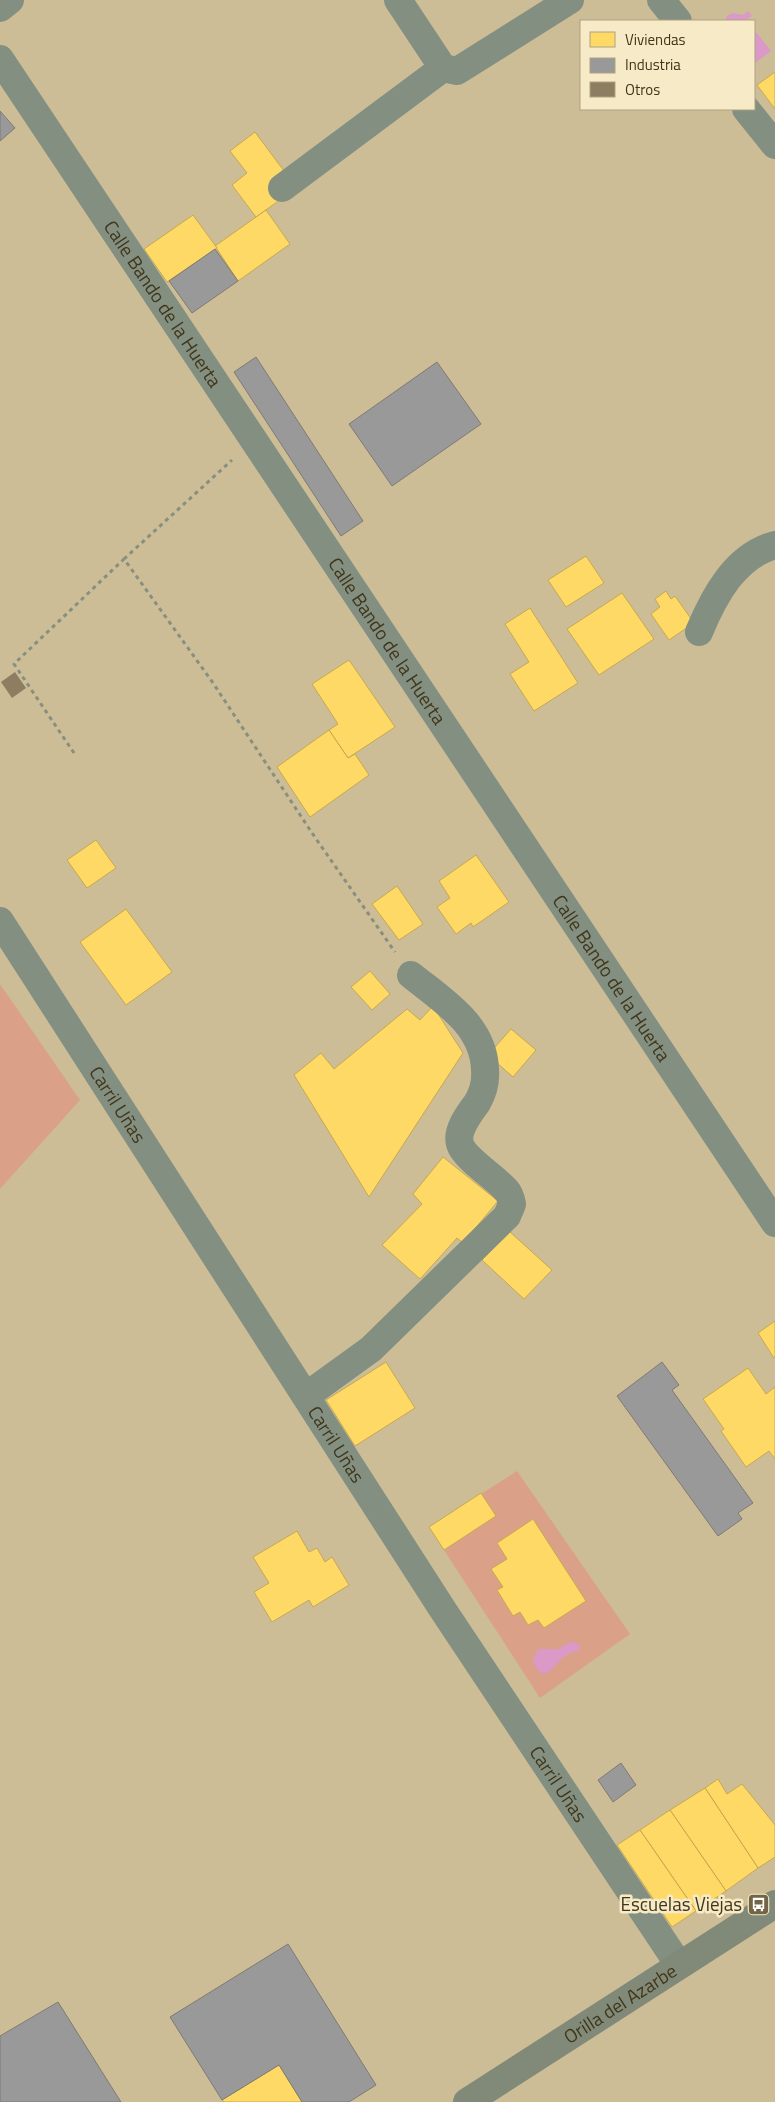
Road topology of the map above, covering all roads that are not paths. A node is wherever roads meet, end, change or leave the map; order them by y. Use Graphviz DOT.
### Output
graph roads {
  1 [pos="10,0"];
  2 [pos="398,0"];
  3 [pos="570,0"];
  4 [pos="661,0"];
  5 [pos="0,8"];
  6 [pos="677,20"];
  7 [pos="0,59"];
  8 [pos="443,68"];
  9 [pos="747,110"];
  10 [pos="775,145"];
  11 [pos="282,188"];
  12 [pos="775,545"];
  13 [pos="699,632"];
  14 [pos="0,921"];
  15 [pos="412,975"];
  16 [pos="775,1222"];
  17 [pos="306,1396"];
  18 [pos="775,1904"];
  19 [pos="679,1965"];
  20 [pos="466,2102"];
  1 -- 5 [label="street"];
  2 -- 8 [label="street"];
  3 -- 8 [label="street"];
  4 -- 6 [label="street"];
  7 -- 16 [label="street, Calle Bando de la Huerta"];
  8 -- 11 [label="street"];
  9 -- 10 [label="street"];
  12 -- 13 [label="street"];
  14 -- 17 [label="street, Carril Uñas"];
  15 -- 17 [label="street"];
  17 -- 19 [label="street, Carril Uñas"];
  18 -- 19 [label="main road, Orilla del Azarbe"];
  19 -- 20 [label="main road, Orilla del Azarbe"];
}
